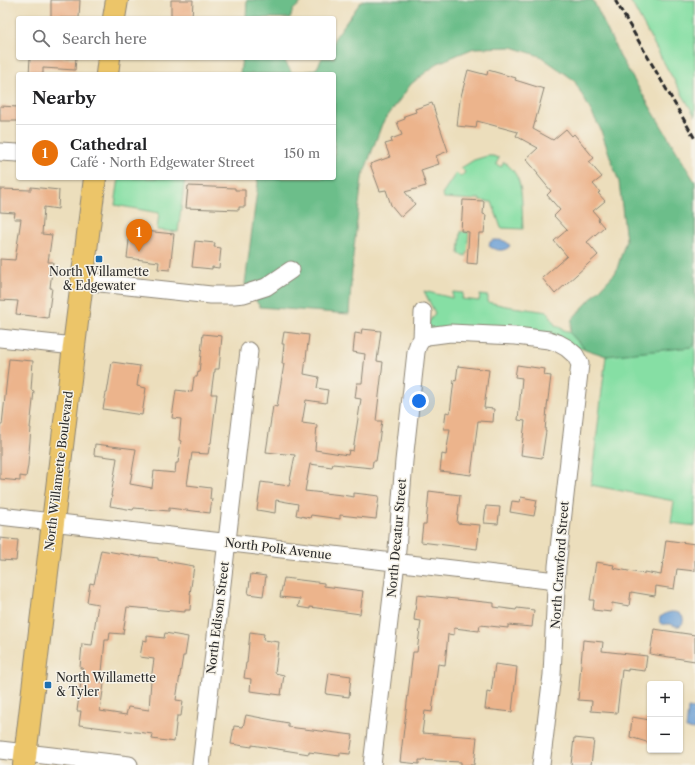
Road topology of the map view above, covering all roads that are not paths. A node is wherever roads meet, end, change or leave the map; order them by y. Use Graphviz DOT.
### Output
graph roads {
  1 [pos="117,0"];
  2 [pos="114,16"];
  3 [pos="109,60"];
  4 [pos="107,72"];
  5 [pos="0,152"];
  6 [pos="16,152"];
  7 [pos="95,180"];
  8 [pos="291,270"];
  9 [pos="82,281"];
  10 [pos="423,312"];
  11 [pos="0,338"];
  12 [pos="422,339"];
  13 [pos="74,346"];
  14 [pos="249,351"];
  15 [pos="0,516"];
  16 [pos="53,522"];
  17 [pos="226,543"];
  18 [pos="396,562"];
  19 [pos="556,581"];
  20 [pos="0,750"];
  21 [pos="25,759"];
  22 [pos="129,765"];
  23 [pos="201,765"];
  24 [pos="372,765"];
  25 [pos="541,765"];
  1 -- 2 [label="main road"];
  3 -- 4 [label="main road"];
  5 -- 6 [label="street"];
  7 -- 9 [label="main road, North Willamette Boulevard"];
  8 -- 9 [label="street"];
  9 -- 13 [label="main road, North Willamette Boulevard"];
  10 -- 12 [label="street, North Decatur Street"];
  11 -- 13 [label="street"];
  12 -- 18 [label="street, North Decatur Street"];
  12 -- 19 [label="street, North Crawford Street"];
  13 -- 16 [label="main road, North Willamette Boulevard"];
  14 -- 17 [label="street, North Edison Street"];
  15 -- 16 [label="street, North Polk Avenue"];
  16 -- 17 [label="street, North Polk Avenue"];
  16 -- 21 [label="main road, North Willamette Boulevard"];
  17 -- 18 [label="street, North Polk Avenue"];
  17 -- 23 [label="street, North Edison Street"];
  18 -- 19 [label="street, North Polk Avenue"];
  18 -- 24 [label="street, North Decatur Street"];
  19 -- 25 [label="street, North Crawford Street"];
  20 -- 21 [label="street"];
  21 -- 22 [label="street"];
}
